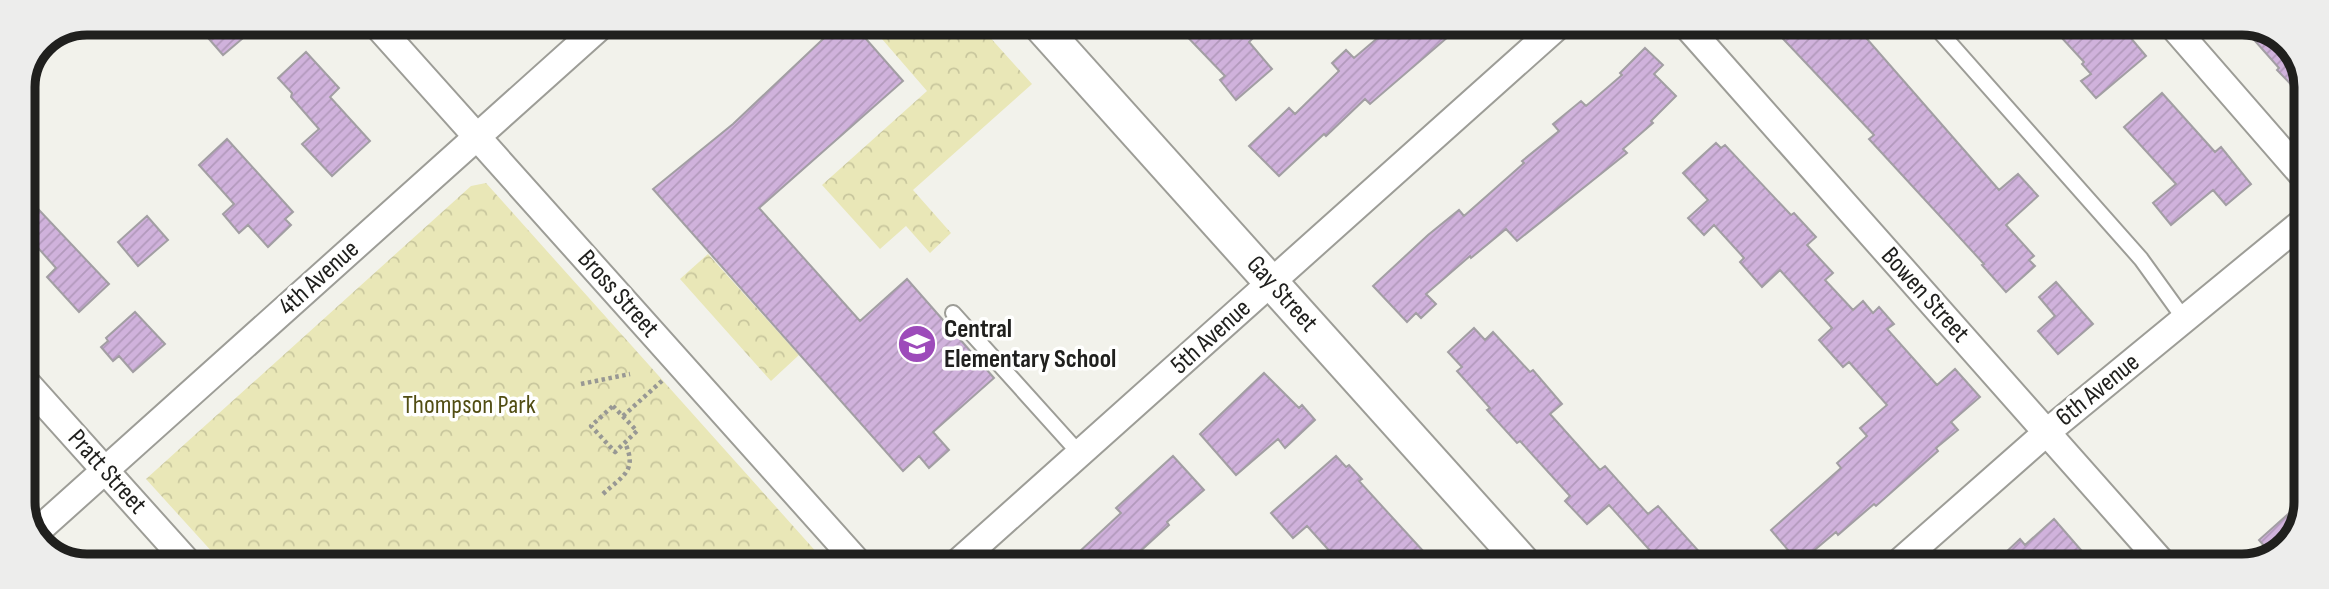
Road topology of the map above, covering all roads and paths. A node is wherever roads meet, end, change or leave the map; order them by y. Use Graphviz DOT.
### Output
graph roads {
  1 [pos="386,35"];
  2 [pos="591,35"];
  3 [pos="1049,35"];
  4 [pos="1548,35"];
  5 [pos="1695,35"];
  6 [pos="1943,35"];
  7 [pos="2181,35"];
  8 [pos="477,137"];
  9 [pos="2294,165"];
  10 [pos="2294,228"];
  11 [pos="1271,282"];
  12 [pos="953,313"];
  13 [pos="2185,320"];
  14 [pos="680,364"];
  15 [pos="630,374"];
  16 [pos="581,384"];
  17 [pos="35,392"];
  18 [pos="623,416"];
  19 [pos="2047,432"];
  20 [pos="625,443"];
  21 [pos="1080,454"];
  22 [pos="105,470"];
  23 [pos="603,494"];
  24 [pos="42,527"];
  25 [pos="180,554"];
  26 [pos="850,554"];
  27 [pos="967,554"];
  28 [pos="1515,554"];
  29 [pos="1909,554"];
  30 [pos="2154,554"];
  1 -- 8 [label="street, Bross Street"];
  2 -- 8 [label="street, 4th Avenue"];
  3 -- 11 [label="street, Gay Street"];
  4 -- 11 [label="street, 5th Avenue"];
  5 -- 19 [label="street, Bowen Street"];
  6 -- 13 [label="lane"];
  7 -- 9 [label="street"];
  8 -- 14 [label="street, Bross Street"];
  8 -- 22 [label="street, 4th Avenue"];
  10 -- 13 [label="street, 6th Avenue"];
  11 -- 21 [label="street, 5th Avenue"];
  11 -- 28 [label="street, Gay Street"];
  12 -- 21 [label="lane"];
  13 -- 19 [label="street, 6th Avenue"];
  14 -- 18 [label="path"];
  14 -- 26 [label="street, Bross Street"];
  15 -- 16 [label="path"];
  17 -- 22 [label="street, Pratt Street"];
  18 -- 20 [label="path"];
  18 -- 20 [label="path"];
  19 -- 29 [label="street, 6th Avenue"];
  19 -- 30 [label="street, Bowen Street"];
  20 -- 23 [label="path"];
  21 -- 27 [label="street, 5th Avenue"];
  22 -- 24 [label="street, 4th Avenue"];
  22 -- 25 [label="street, Pratt Street"];
}
